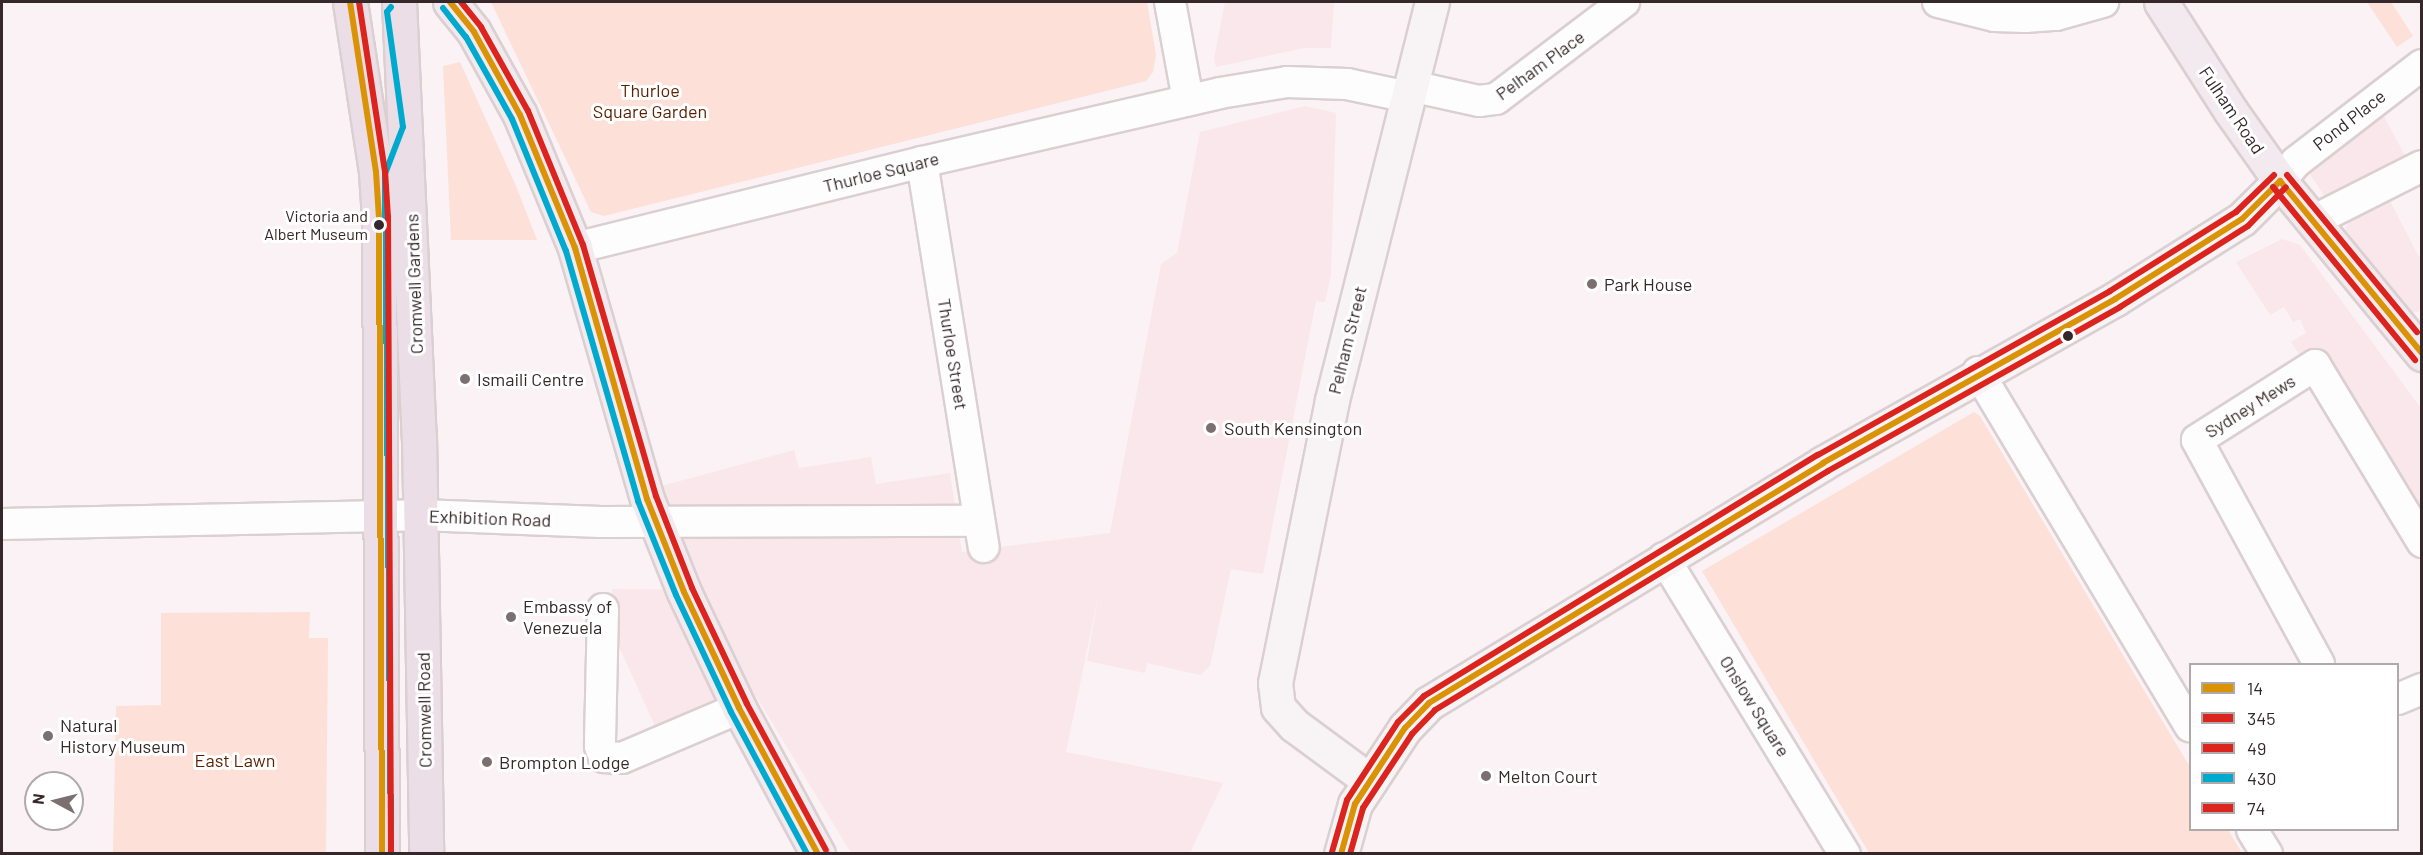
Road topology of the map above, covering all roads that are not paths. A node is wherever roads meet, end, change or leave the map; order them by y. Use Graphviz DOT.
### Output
graph roads {
  1 [pos="350,2"];
  2 [pos="399,2"];
  3 [pos="450,2"];
  4 [pos="1170,2"];
  5 [pos="1432,2"];
  6 [pos="1624,2"];
  7 [pos="1938,2"];
  8 [pos="2103,2"];
  9 [pos="2161,2"];
  10 [pos="2421,65"];
  11 [pos="1409,92"];
  12 [pos="1188,100"];
  13 [pos="922,162"];
  14 [pos="2421,166"];
  15 [pos="2280,181"];
  16 [pos="2313,220"];
  17 [pos="575,248"];
  18 [pos="2418,341"];
  19 [pos="1978,372"];
  20 [pos="420,515"];
  21 [pos="378,516"];
  22 [pos="657,522"];
  23 [pos="2,524"];
  24 [pos="982,534"];
  25 [pos="2421,542"];
  26 [pos="1664,558"];
  27 [pos="422,566"];
  28 [pos="603,609"];
  29 [pos="2318,663"];
  30 [pos="2421,689"];
  31 [pos="2399,698"];
  32 [pos="739,708"];
  33 [pos="2189,724"];
  34 [pos="1370,781"];
  35 [pos="2253,831"];
  36 [pos="382,854"];
  37 [pos="426,854"];
  38 [pos="818,854"];
  39 [pos="1341,854"];
  40 [pos="1845,854"];
  41 [pos="2267,854"];
  1 -- 21 [label="highway, Cromwell Gardens"];
  2 -- 20 [label="highway, Cromwell Gardens"];
  3 -- 17 [label="main road"];
  4 -- 12 [label="street"];
  5 -- 11 [label="main road, Pelham Street"];
  6 -- 11 [label="street, Pelham Place"];
  7 -- 8 [label="street"];
  9 -- 15 [label="main road, Fulham Road"];
  10 -- 15 [label="street, Pond Place"];
  11 -- 12 [label="street, Thurloe Square"];
  11 -- 34 [label="main road, Pelham Street"];
  12 -- 13 [label="street, Thurloe Square"];
  13 -- 17 [label="street, Thurloe Square"];
  13 -- 24 [label="street, Thurloe Street"];
  14 -- 16 [label="street"];
  15 -- 16 [label="main road, Fulham Road"];
  15 -- 19 [label="main road"];
  16 -- 18 [label="main road, Fulham Road"];
  17 -- 22 [label="main road"];
  19 -- 26 [label="main road"];
  19 -- 33 [label="street"];
  20 -- 21 [label="street, Exhibition Road"];
  20 -- 22 [label="street, Exhibition Road"];
  20 -- 27 [label="highway, Cromwell Gardens"];
  21 -- 23 [label="street, Exhibition Road"];
  21 -- 36 [label="highway, Cromwell Gardens"];
  22 -- 24 [label="street, Exhibition Road"];
  22 -- 32 [label="main road"];
  25 -- 29 [label="street, Sydney Mews"];
  26 -- 34 [label="main road"];
  26 -- 40 [label="street, Onslow Square"];
  27 -- 37 [label="highway, Cromwell Road"];
  28 -- 32 [label="street"];
  30 -- 31 [label="street"];
  32 -- 38 [label="main road"];
  34 -- 39 [label="main road"];
  35 -- 41 [label="street"];
}
